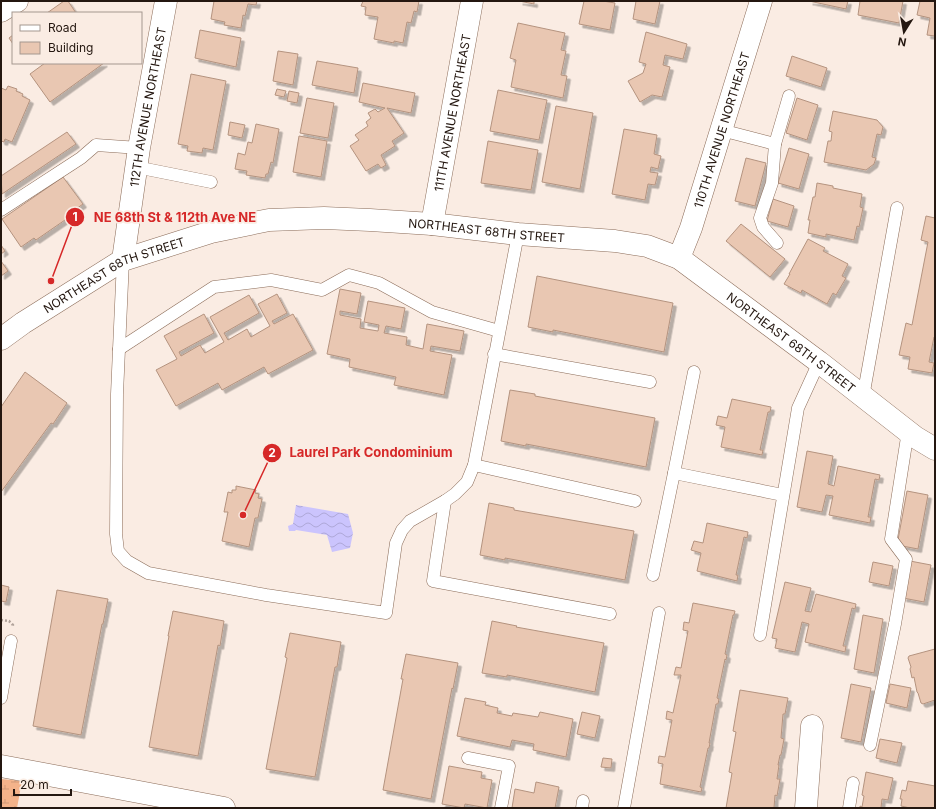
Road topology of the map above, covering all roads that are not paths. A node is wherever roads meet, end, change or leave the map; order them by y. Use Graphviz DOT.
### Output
graph roads {
  1 [pos="17,1"];
  2 [pos="166,1"];
  3 [pos="472,1"];
  4 [pos="761,1"];
  5 [pos="1,11"];
  6 [pos="788,96"];
  7 [pos="720,130"];
  8 [pos="774,144"];
  9 [pos="137,158"];
  10 [pos="211,182"];
  11 [pos="897,208"];
  12 [pos="1,210"];
  13 [pos="432,224"];
  14 [pos="518,234"];
  15 [pos="777,243"];
  16 [pos="679,258"];
  17 [pos="123,260"];
  18 [pos="499,330"];
  19 [pos="1,339"];
  20 [pos="119,349"];
  21 [pos="494,354"];
  22 [pos="819,362"];
  23 [pos="694,372"];
  24 [pos="650,382"];
  25 [pos="863,396"];
  26 [pos="908,431"];
  27 [pos="935,449"];
  28 [pos="474,465"];
  29 [pos="674,473"];
  30 [pos="783,495"];
  31 [pos="635,500"];
  32 [pos="445,501"];
  33 [pos="653,575"];
  34 [pos="659,613"];
  35 [pos="610,614"];
  36 [pos="760,635"];
  37 [pos="11,641"];
  38 [pos="1,698"];
  39 [pos="812,726"];
  40 [pos="870,745"];
  41 [pos="468,758"];
  42 [pos="1,766"];
  43 [pos="853,784"];
  44 [pos="224,808"];
  45 [pos="500,808"];
  46 [pos="624,808"];
  47 [pos="806,808"];
  48 [pos="849,808"];
  1 -- 5 [label="street"];
  2 -- 9 [label="street, 112TH AVENUE NORTHEAST"];
  3 -- 13 [label="street, 111TH AVENUE NORTHEAST"];
  4 -- 7 [label="street, 110TH AVENUE NORTHEAST"];
  6 -- 8 [label="lane"];
  7 -- 8 [label="lane"];
  7 -- 16 [label="street, 110TH AVENUE NORTHEAST"];
  8 -- 15 [label="lane"];
  9 -- 10 [label="lane"];
  9 -- 12 [label="lane"];
  9 -- 17 [label="street, 112TH AVENUE NORTHEAST"];
  11 -- 25 [label="lane"];
  13 -- 14 [label="street, NORTHEAST 68TH STREET"];
  13 -- 17 [label="street, NORTHEAST 68TH STREET"];
  14 -- 16 [label="street, NORTHEAST 68TH STREET"];
  14 -- 18 [label="lane"];
  16 -- 22 [label="street, NORTHEAST 68TH STREET"];
  17 -- 19 [label="street, NORTHEAST 68TH STREET"];
  17 -- 20 [label="lane"];
  18 -- 20 [label="lane"];
  18 -- 21 [label="lane"];
  20 -- 32 [label="lane"];
  21 -- 24 [label="lane"];
  21 -- 28 [label="lane"];
  22 -- 25 [label="street, NORTHEAST 68TH STREET"];
  22 -- 30 [label="lane"];
  23 -- 29 [label="lane"];
  25 -- 26 [label="street, NORTHEAST 68TH STREET"];
  26 -- 27 [label="street, NORTHEAST 68TH STREET"];
  26 -- 40 [label="lane"];
  28 -- 31 [label="lane"];
  28 -- 32 [label="lane"];
  29 -- 30 [label="lane"];
  29 -- 33 [label="lane"];
  30 -- 36 [label="lane"];
  32 -- 35 [label="lane"];
  34 -- 46 [label="lane"];
  37 -- 38 [label="lane"];
  39 -- 47 [label="street"];
  41 -- 45 [label="lane"];
  42 -- 44 [label="street"];
  43 -- 48 [label="lane"];
}
